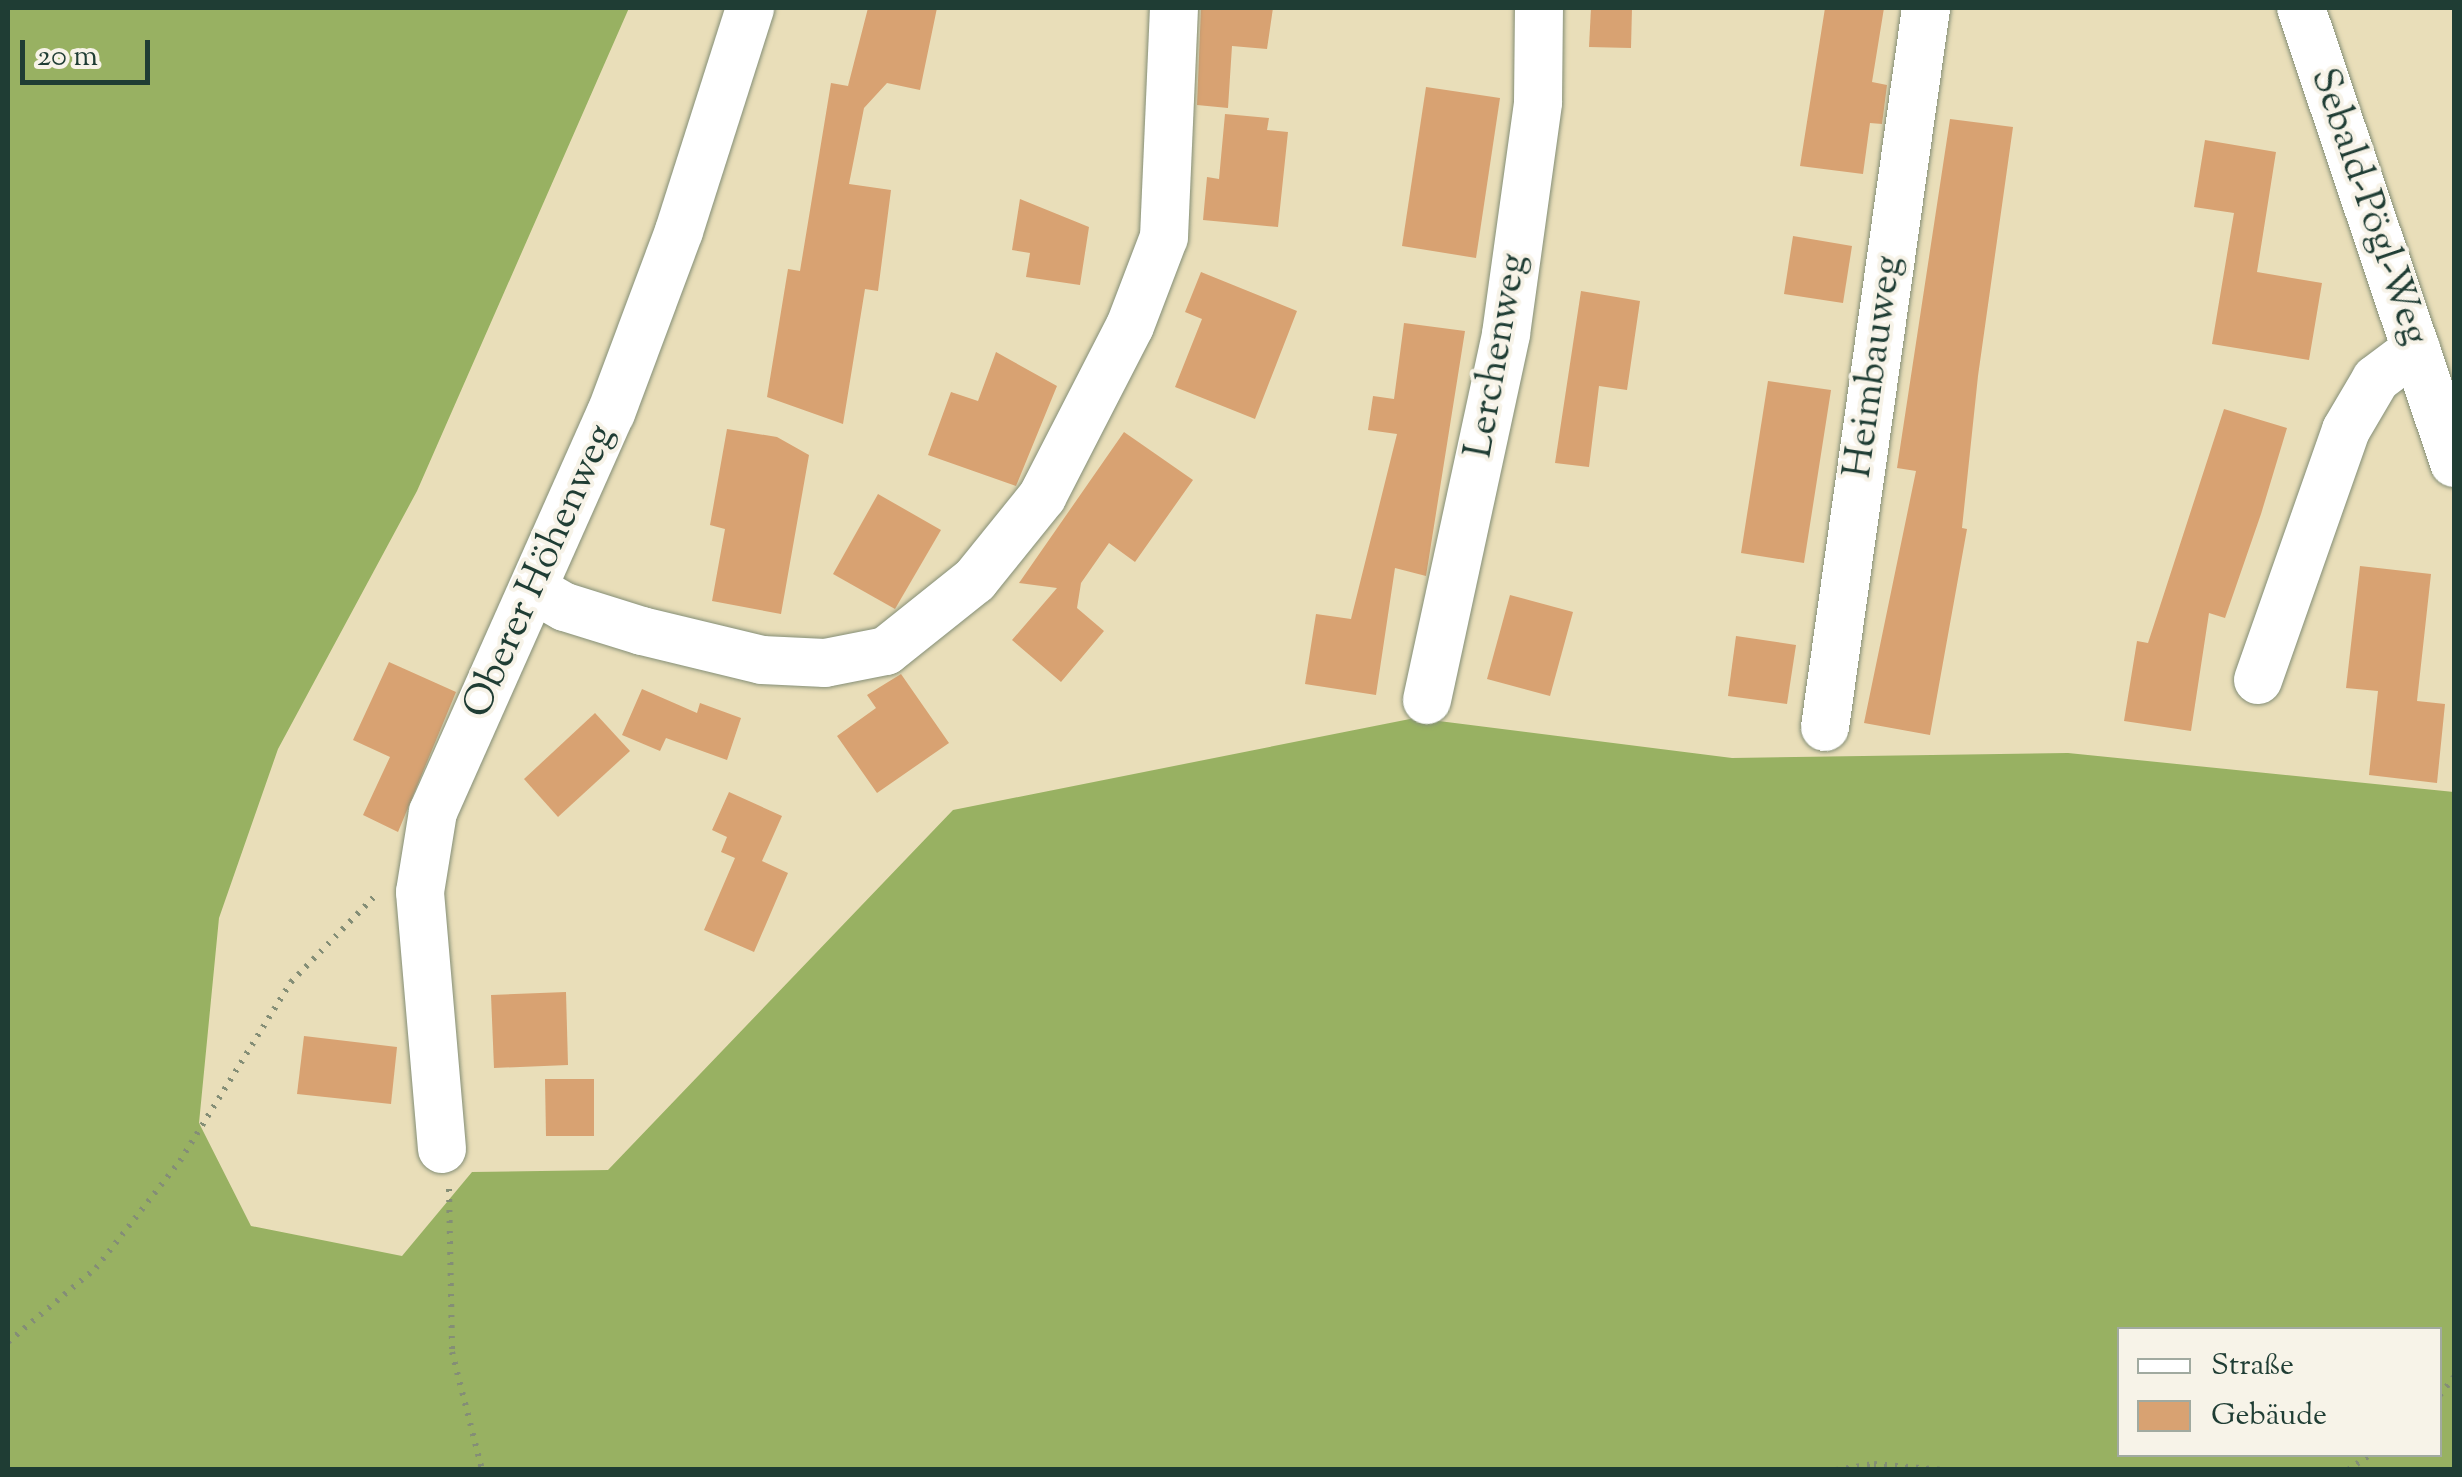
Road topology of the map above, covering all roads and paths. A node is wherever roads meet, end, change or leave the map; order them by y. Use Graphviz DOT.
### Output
graph roads {
  1 [pos="750,8"];
  2 [pos="1174,8"];
  3 [pos="1539,8"];
  4 [pos="1926,8"];
  5 [pos="2301,8"];
  6 [pos="2416,349"];
  7 [pos="2454,463"];
  8 [pos="536,590"];
  9 [pos="2258,680"];
  10 [pos="1428,700"];
  11 [pos="1825,727"];
  12 [pos="384,886"];
  13 [pos="442,1148"];
  14 [pos="8,1342"];
  15 [pos="482,1470"];
  16 [pos="1836,1470"];
  17 [pos="1944,1470"];
  1 -- 8 [label="street, Oberer Höhenweg"];
  2 -- 8 [label="street"];
  3 -- 10 [label="street, Lerchenweg"];
  4 -- 11 [label="street, Heimbauweg"];
  5 -- 6 [label="street, Sebald-Pögl-Weg"];
  6 -- 7 [label="street, Sebald-Pögl-Weg"];
  6 -- 9 [label="street"];
  8 -- 13 [label="street, Oberer Höhenweg"];
  12 -- 14 [label="path"];
  13 -- 15 [label="path"];
  16 -- 17 [label="path"];
}
